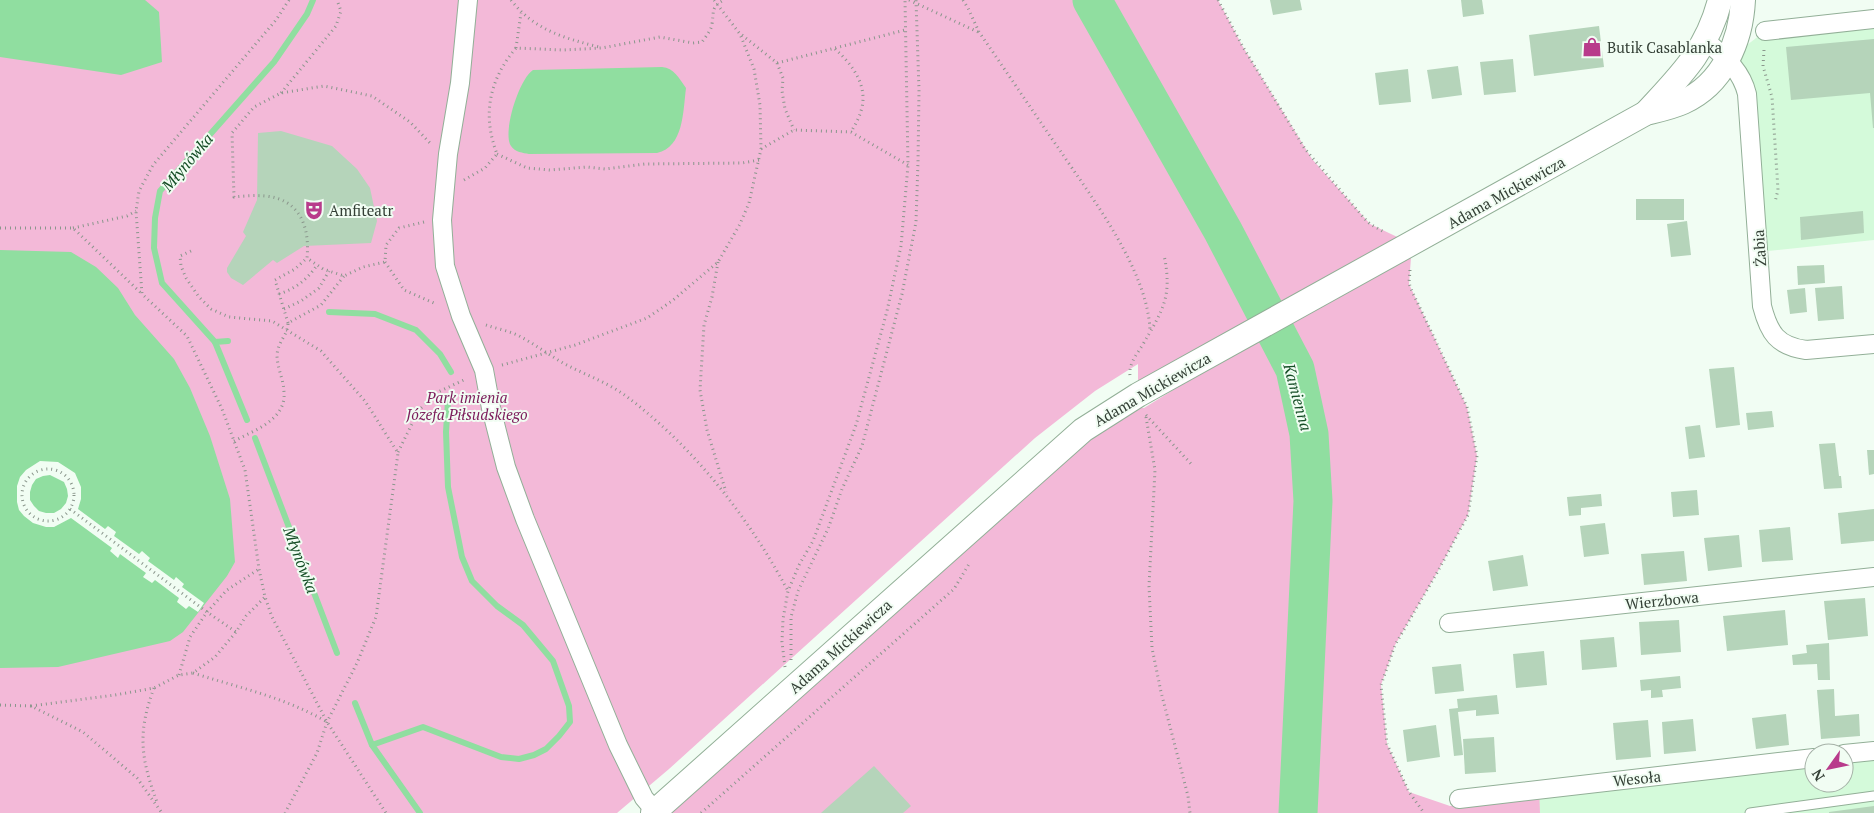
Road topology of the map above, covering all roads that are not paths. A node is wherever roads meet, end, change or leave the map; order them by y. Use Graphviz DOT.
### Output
graph roads {
  1 [pos="468,0"];
  2 [pos="1720,0"];
  3 [pos="1743,0"];
  4 [pos="1874,19"];
  5 [pos="1765,31"];
  6 [pos="1705,40"];
  7 [pos="1728,60"];
  8 [pos="1646,113"];
  9 [pos="1874,344"];
  10 [pos="1874,577"];
  11 [pos="1449,623"];
  12 [pos="1874,751"];
  13 [pos="1854,753"];
  14 [pos="1804,759"];
  15 [pos="1874,796"];
  16 [pos="1459,799"];
  17 [pos="654,812"];
  18 [pos="1750,813"];
  1 -- 17 [label="street"];
  2 -- 6 [label="street"];
  3 -- 7 [label="street"];
  4 -- 5 [label="street"];
  6 -- 7 [label="street, Żabia"];
  6 -- 8 [label="street, Adama Mickiewicza"];
  7 -- 8 [label="street, Adama Mickiewicza"];
  7 -- 9 [label="street, Żabia"];
  8 -- 17 [label="street, Adama Mickiewicza"];
  10 -- 11 [label="street, Wierzbowa"];
  12 -- 13 [label="street"];
  14 -- 16 [label="street, Wesoła"];
  15 -- 18 [label="lane"];
}
